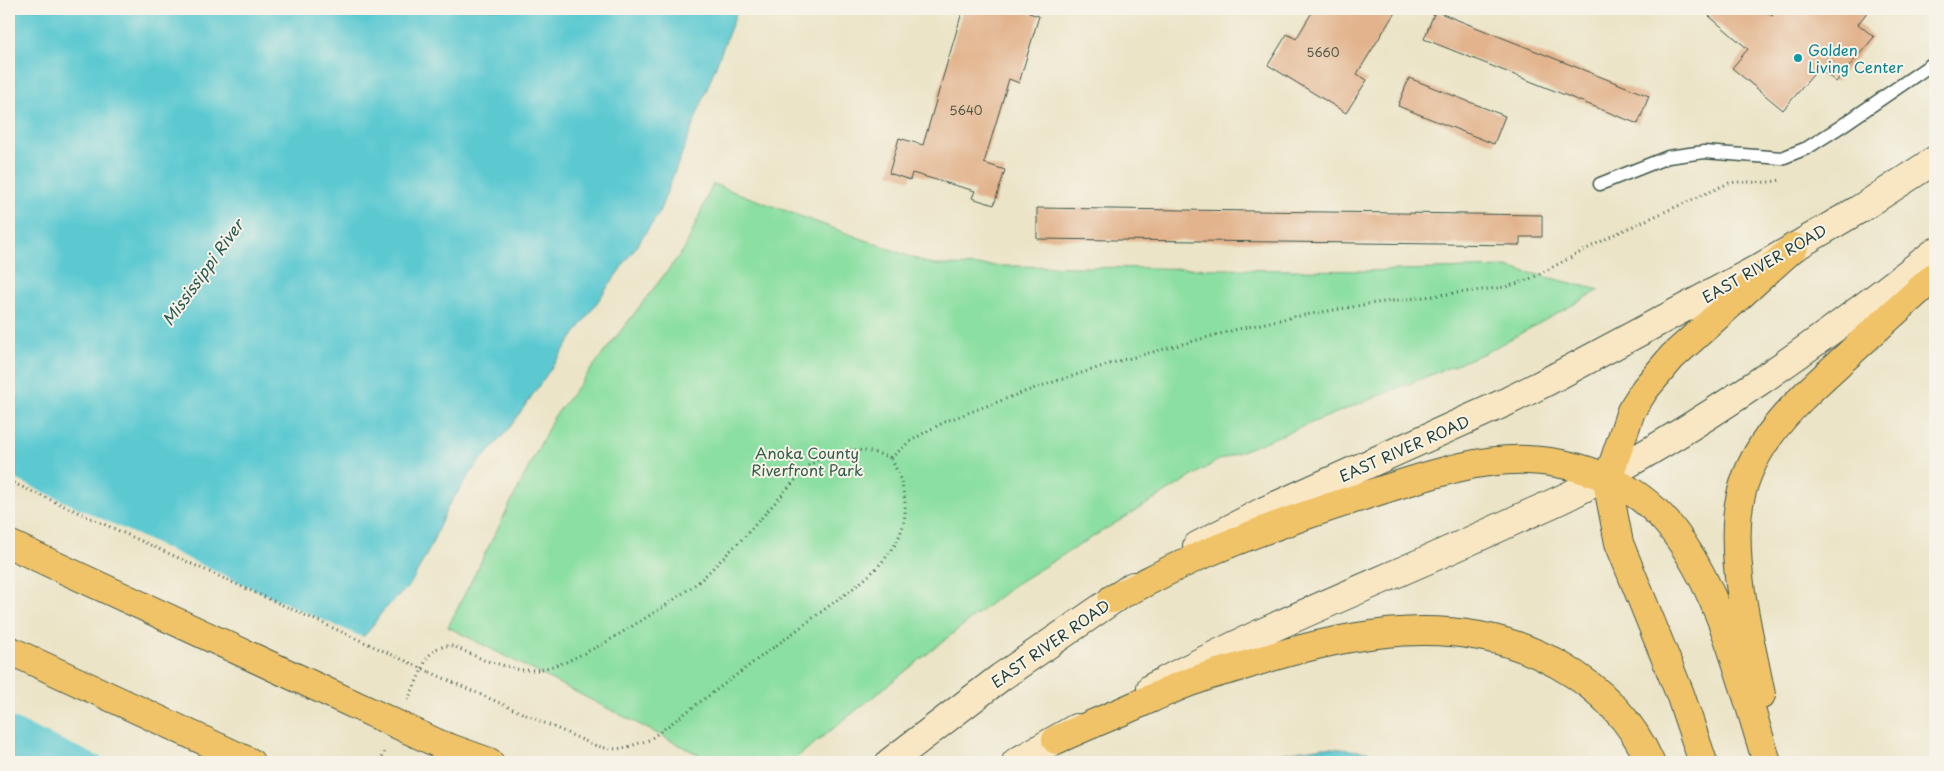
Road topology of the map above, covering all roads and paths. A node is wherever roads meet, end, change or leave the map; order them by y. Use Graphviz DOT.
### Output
graph roads {
  1 [pos="1935,62"];
  2 [pos="1935,160"];
  3 [pos="1782,180"];
  4 [pos="1600,184"];
  5 [pos="1794,247"];
  6 [pos="1935,252"];
  7 [pos="1935,276"];
  8 [pos="891,458"];
  9 [pos="1606,476"];
  10 [pos="9,481"];
  11 [pos="9,544"];
  12 [pos="1112,599"];
  13 [pos="9,650"];
  14 [pos="408,701"];
  15 [pos="1056,740"];
  16 [pos="439,744"];
  17 [pos="388,745"];
  18 [pos="250,762"];
  19 [pos="380,762"];
  20 [pos="479,762"];
  21 [pos="489,762"];
  22 [pos="890,762"];
  23 [pos="1016,762"];
  24 [pos="1650,762"];
  25 [pos="1703,762"];
  26 [pos="1767,762"];
  27 [pos="1774,762"];
  1 -- 4 [label="lane"];
  2 -- 5 [label="main road, EAST RIVER ROAD"];
  3 -- 8 [label="path"];
  5 -- 9 [label="highway"];
  5 -- 12 [label="main road, EAST RIVER ROAD"];
  6 -- 9 [label="main road"];
  7 -- 27 [label="highway"];
  8 -- 10 [label="path, bridge"];
  8 -- 14 [label="path"];
  9 -- 12 [label="highway"];
  9 -- 15 [label="main road"];
  9 -- 25 [label="highway"];
  9 -- 26 [label="highway"];
  11 -- 16 [label="highway, bridge"];
  12 -- 22 [label="main road, EAST RIVER ROAD"];
  13 -- 18 [label="highway"];
  15 -- 23 [label="main road"];
  15 -- 24 [label="highway"];
  16 -- 20 [label="highway"];
  16 -- 21 [label="highway"];
  17 -- 19 [label="path"];
}
